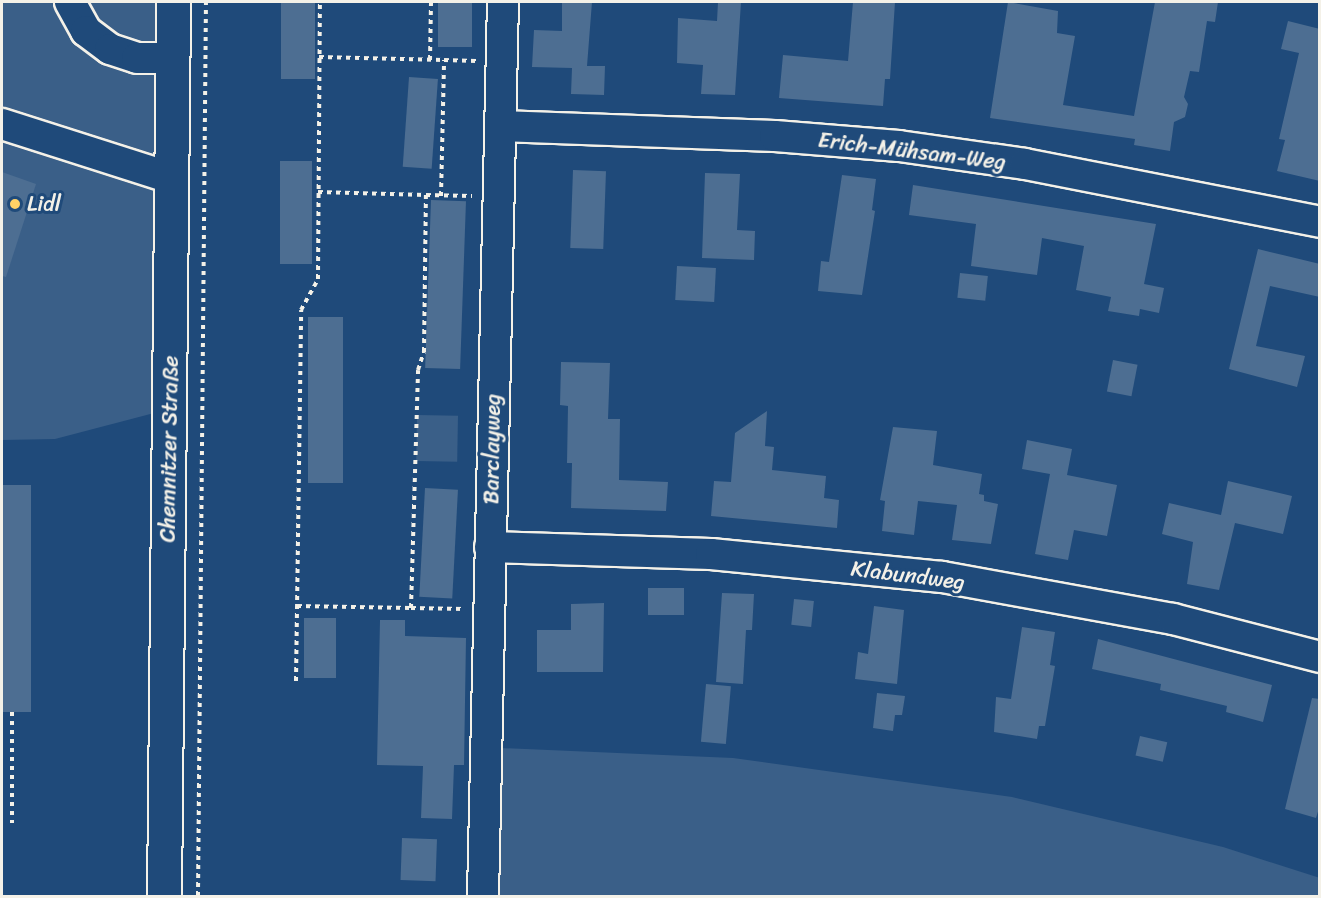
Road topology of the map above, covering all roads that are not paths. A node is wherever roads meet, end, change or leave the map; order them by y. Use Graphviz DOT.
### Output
graph roads {
  1 [pos="70,2"];
  2 [pos="173,2"];
  3 [pos="503,2"];
  4 [pos="173,58"];
  5 [pos="2,124"];
  6 [pos="500,126"];
  7 [pos="171,178"];
  8 [pos="1320,222"];
  9 [pos="490,547"];
  10 [pos="1320,657"];
  11 [pos="164,897"];
  12 [pos="483,897"];
  1 -- 4 [label="street"];
  2 -- 4 [label="main road, Chemnitzer Straße"];
  3 -- 6 [label="street, Barclayweg"];
  4 -- 7 [label="main road, Chemnitzer Straße"];
  5 -- 7 [label="street"];
  6 -- 8 [label="street, Erich-Mühsam-Weg"];
  6 -- 9 [label="street, Barclayweg"];
  7 -- 11 [label="main road, Chemnitzer Straße"];
  9 -- 10 [label="street, Klabundweg"];
  9 -- 12 [label="street, Barclayweg"];
}
